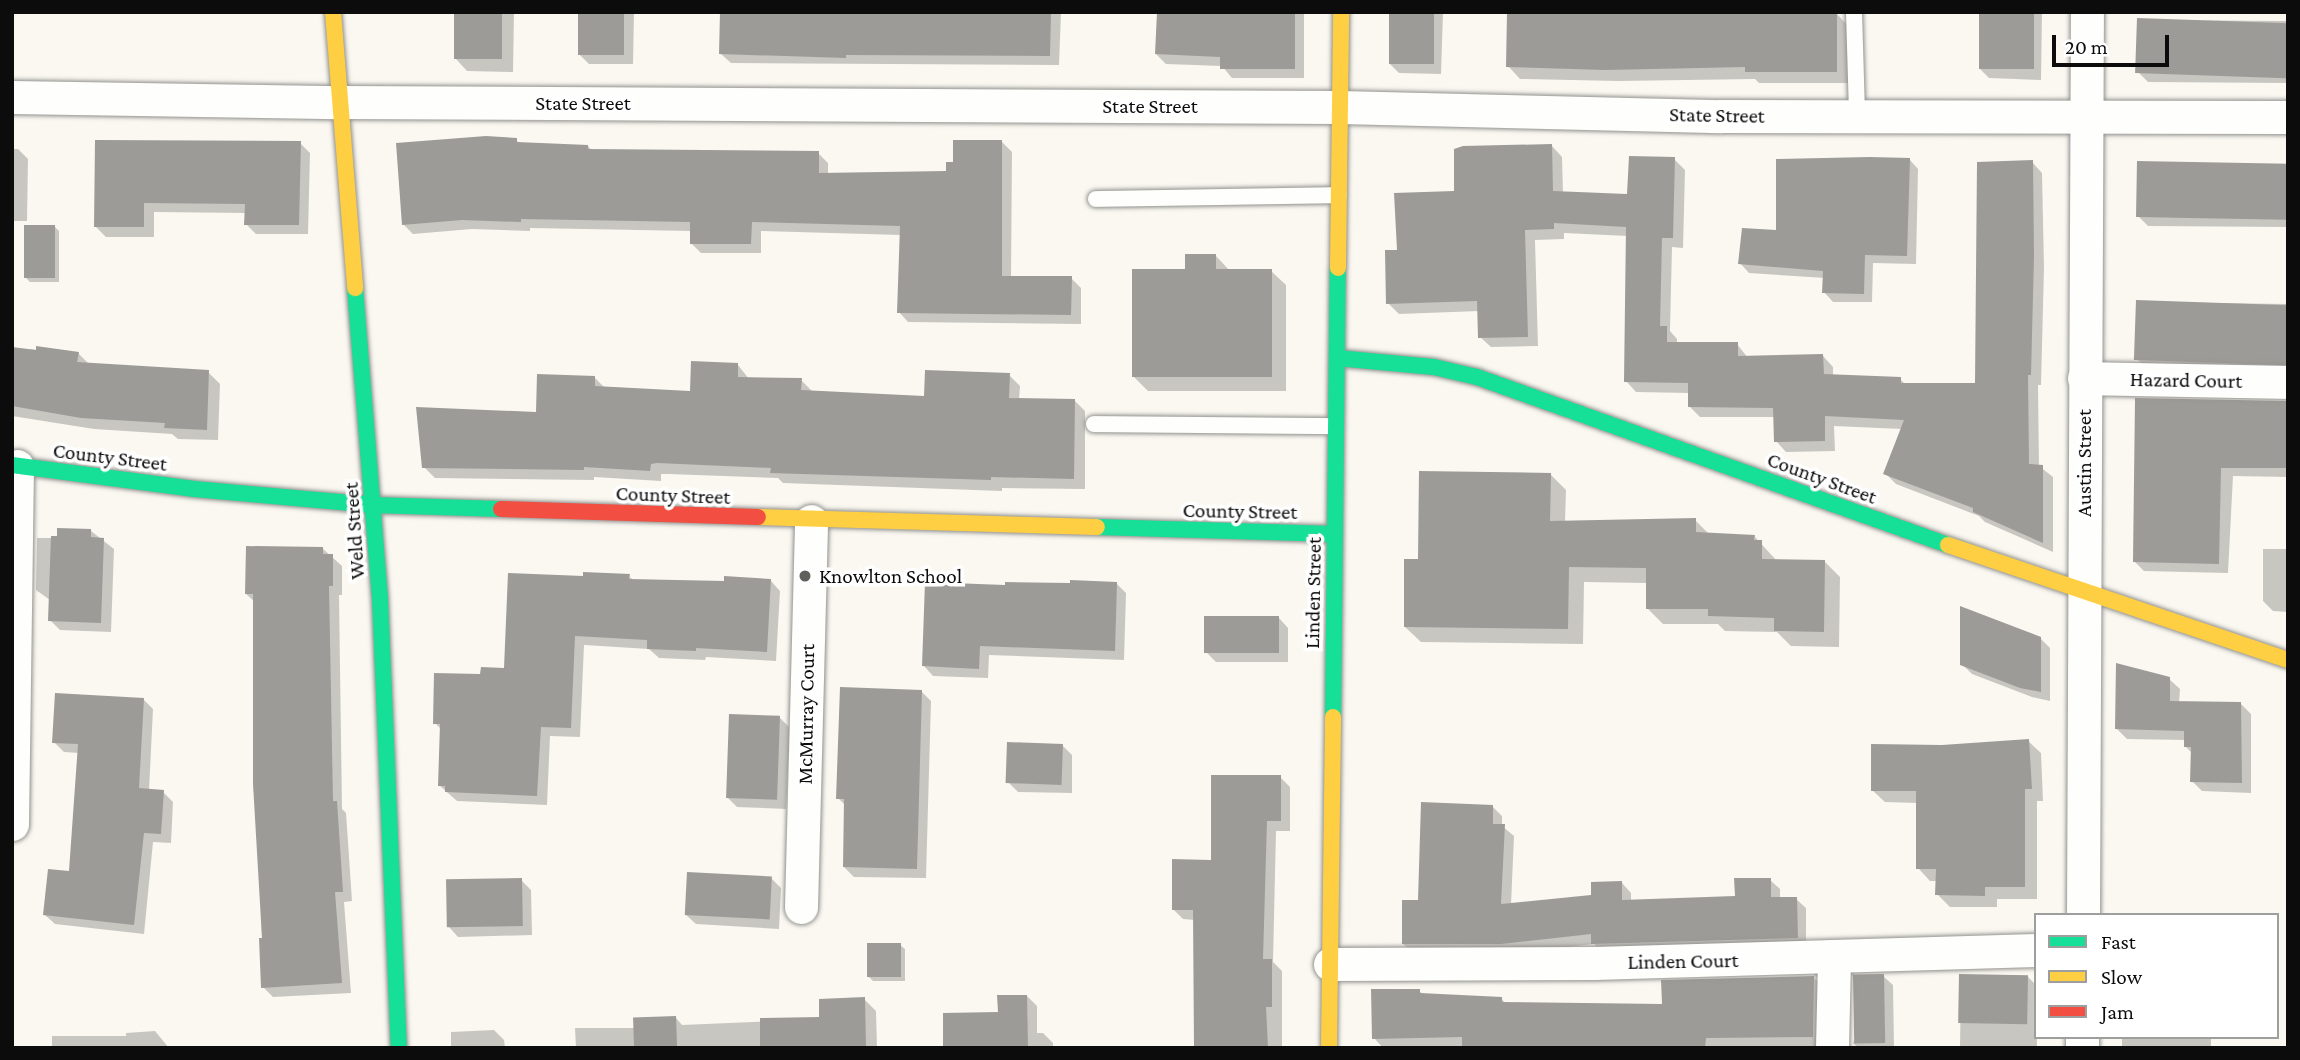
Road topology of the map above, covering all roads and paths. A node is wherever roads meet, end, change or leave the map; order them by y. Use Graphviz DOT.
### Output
graph roads {
  1 [pos="333,12"];
  2 [pos="1340,12"];
  3 [pos="1854,12"];
  4 [pos="2087,12"];
  5 [pos="12,97"];
  6 [pos="340,102"];
  7 [pos="1339,107"];
  8 [pos="2086,115"];
  9 [pos="1857,116"];
  10 [pos="2288,117"];
  11 [pos="1339,195"];
  12 [pos="1096,199"];
  13 [pos="1337,358"];
  14 [pos="2084,377"];
  15 [pos="2288,382"];
  16 [pos="1094,424"];
  17 [pos="1336,426"];
  18 [pos="14,466"];
  19 [pos="373,505"];
  20 [pos="811,521"];
  21 [pos="1335,534"];
  22 [pos="2083,593"];
  23 [pos="2288,660"];
  24 [pos="12,824"];
  25 [pos="801,906"];
  26 [pos="2083,913"];
  27 [pos="2034,950"];
  28 [pos="1834,957"];
  29 [pos="1330,964"];
  30 [pos="399,1048"];
  31 [pos="1329,1048"];
  32 [pos="1832,1048"];
  1 -- 6 [label="main road, Weld Street"];
  2 -- 7 [label="main road, Linden Street"];
  3 -- 9 [label="lane"];
  4 -- 8 [label="street, Austin Street"];
  5 -- 6 [label="street, State Street"];
  6 -- 7 [label="street, State Street"];
  6 -- 19 [label="main road, Weld Street"];
  7 -- 9 [label="street, State Street"];
  7 -- 11 [label="main road, Linden Street"];
  8 -- 9 [label="street, State Street"];
  8 -- 10 [label="street, State Street"];
  8 -- 14 [label="street, Austin Street"];
  11 -- 12 [label="lane"];
  11 -- 13 [label="main road, Linden Street"];
  13 -- 17 [label="main road, Linden Street"];
  13 -- 22 [label="main road, County Street"];
  14 -- 15 [label="street, Hazard Court"];
  14 -- 22 [label="street, Austin Street"];
  16 -- 17 [label="lane"];
  17 -- 21 [label="main road, Linden Street"];
  18 -- 19 [label="main road, County Street"];
  18 -- 24 [label="street"];
  19 -- 20 [label="main road, County Street"];
  19 -- 30 [label="main road, Weld Street"];
  20 -- 21 [label="main road, County Street"];
  20 -- 25 [label="street, McMurray Court"];
  21 -- 29 [label="main road, Linden Street"];
  22 -- 23 [label="main road, County Street"];
  22 -- 26 [label="street, Austin Street"];
  27 -- 28 [label="street, Linden Court"];
  28 -- 29 [label="street, Linden Court"];
  28 -- 32 [label="street"];
  29 -- 31 [label="main road, Linden Street"];
}
